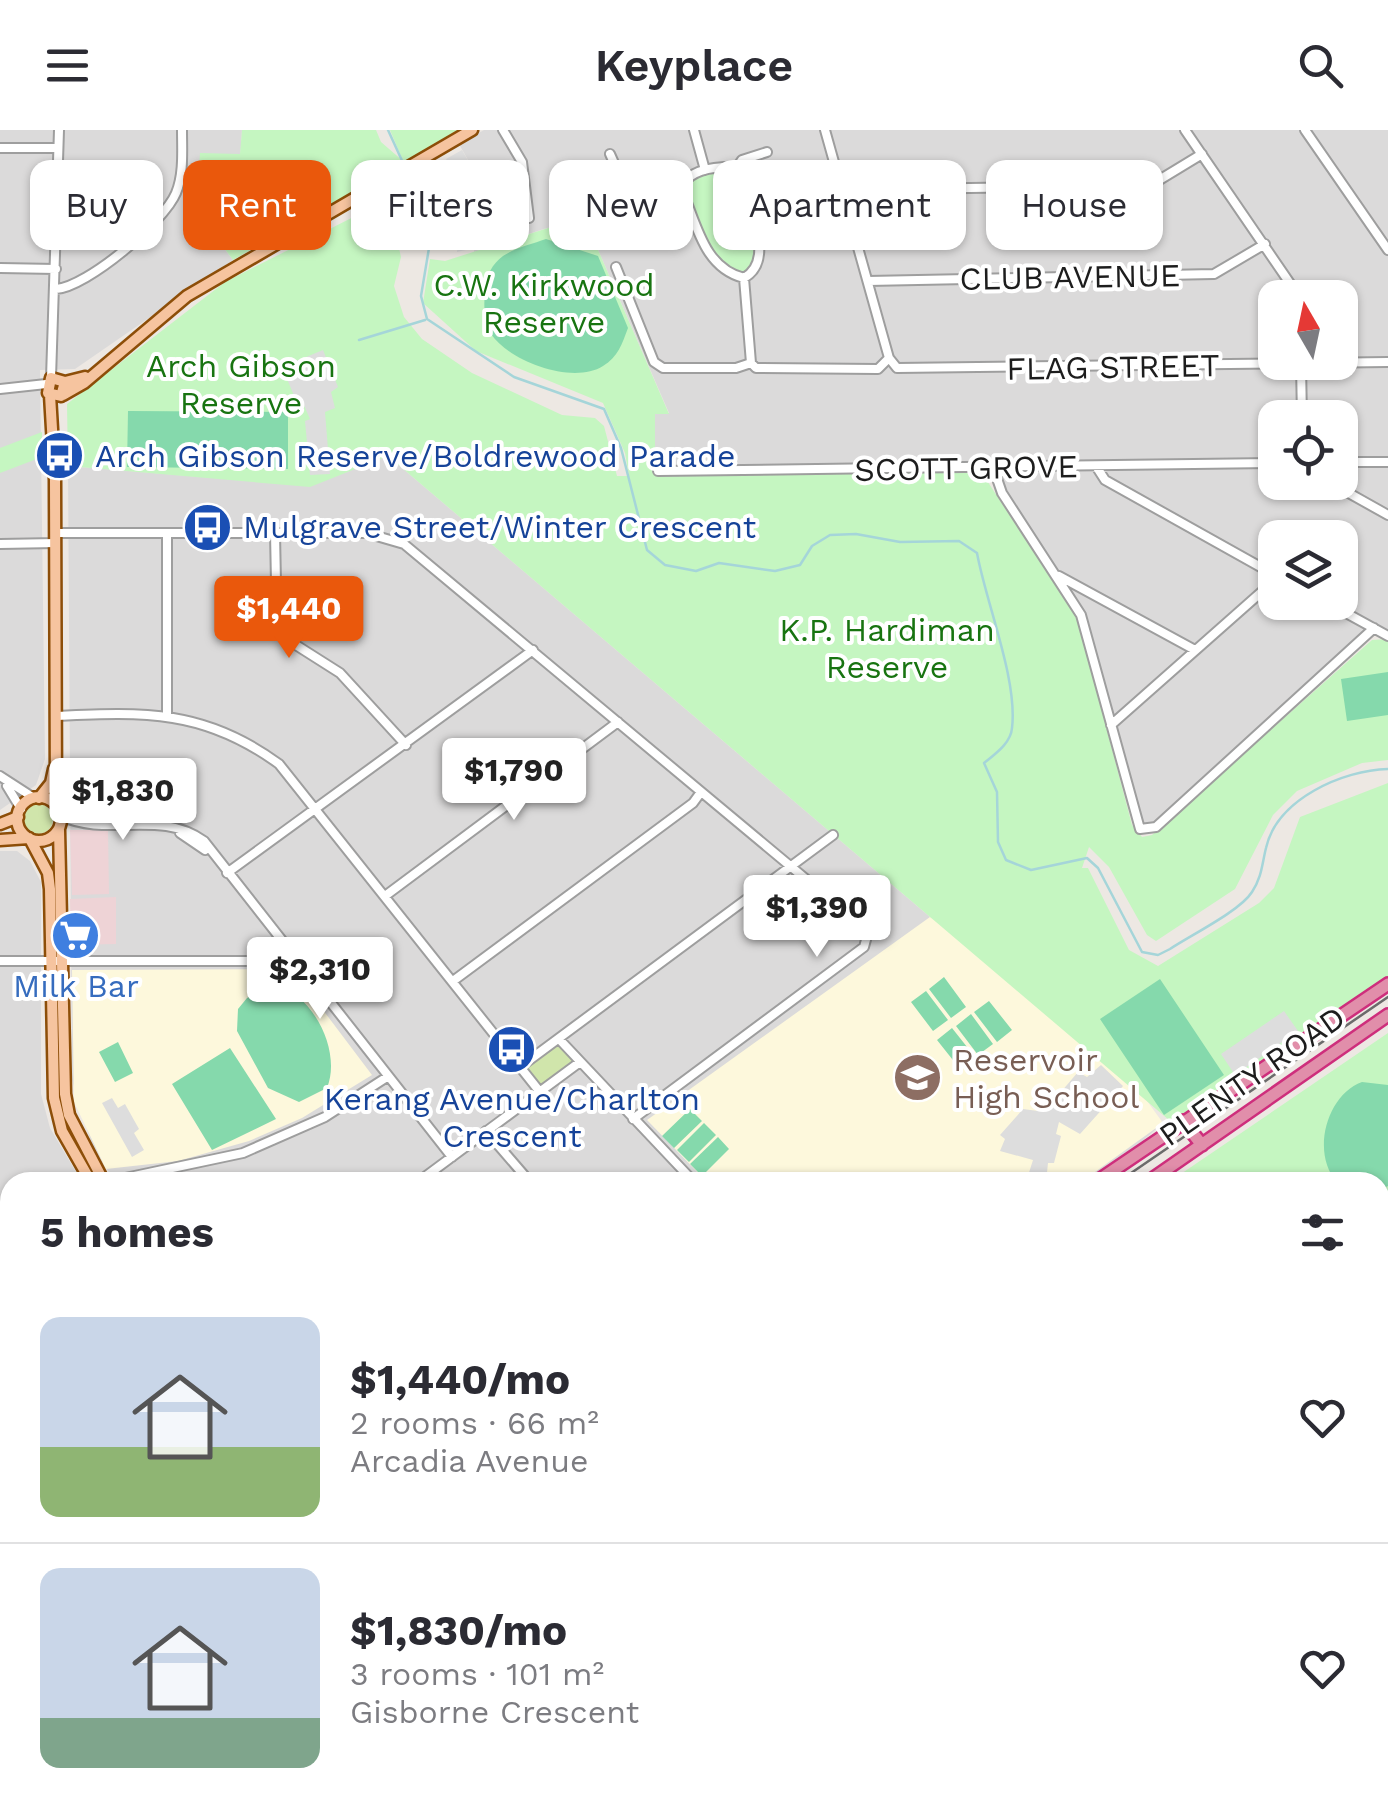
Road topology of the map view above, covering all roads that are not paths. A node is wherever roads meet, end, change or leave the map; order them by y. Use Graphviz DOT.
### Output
graph roads {
  1 [pos="59,130"];
  2 [pos="182,130"];
  3 [pos="472,130"];
  4 [pos="503,130"];
  5 [pos="694,130"];
  6 [pos="825,130"];
  7 [pos="1184,130"];
  8 [pos="1305,130"];
  9 [pos="0,148"];
  10 [pos="58,148"];
  11 [pos="767,152"];
  12 [pos="610,154"];
  13 [pos="1202,154"];
  14 [pos="521,160"];
  15 [pos="613,160"];
  16 [pos="742,160"];
  17 [pos="834,160"];
  18 [pos="713,168"];
  19 [pos="705,170"];
  20 [pos="693,178"];
  21 [pos="966,188"];
  22 [pos="693,211"];
  23 [pos="1264,244"];
  24 [pos="761,250"];
  25 [pos="859,250"];
  26 [pos="1388,250"];
  27 [pos="0,268"];
  28 [pos="616,268"];
  29 [pos="56,269"];
  30 [pos="630,276"];
  31 [pos="744,278"];
  32 [pos="620,280"];
  33 [pos="1288,280"];
  34 [pos="868,281"];
  35 [pos="56,288"];
  36 [pos="888,358"];
  37 [pos="1388,362"];
  38 [pos="751,363"];
  39 [pos="1358,363"];
  40 [pos="1258,364"];
  41 [pos="56,388"];
  42 [pos="0,389"];
  43 [pos="1358,462"];
  44 [pos="1388,462"];
  45 [pos="1258,463"];
  46 [pos="1096,466"];
  47 [pos="993,467"];
  48 [pos="658,471"];
  49 [pos="1358,498"];
  50 [pos="1388,514"];
  51 [pos="275,532"];
  52 [pos="167,533"];
  53 [pos="56,538"];
  54 [pos="0,544"];
  55 [pos="1258,568"];
  56 [pos="1055,574"];
  57 [pos="1258,593"];
  58 [pos="1100,599"];
  59 [pos="1081,615"];
  60 [pos="1358,619"];
  61 [pos="1374,628"];
  62 [pos="1388,636"];
  63 [pos="532,650"];
  64 [pos="1195,650"];
  65 [pos="57,713"];
  66 [pos="167,714"];
  67 [pos="618,722"];
  68 [pos="1110,725"];
  69 [pos="406,745"];
  70 [pos="1,777"];
  71 [pos="702,792"];
  72 [pos="36,798"];
  73 [pos="318,809"];
  74 [pos="58,811"];
  75 [pos="19,813"];
  76 [pos="0,824"];
  77 [pos="93,825"];
  78 [pos="59,829"];
  79 [pos="833,835"];
  80 [pos="29,838"];
  81 [pos="0,840"];
  82 [pos="791,866"];
  83 [pos="229,876"];
  84 [pos="56,892"];
  85 [pos="385,896"];
  86 [pos="288,950"];
  87 [pos="0,960"];
  88 [pos="58,960"];
  89 [pos="453,981"];
  90 [pos="1388,984"];
  91 [pos="1388,1015"];
  92 [pos="559,1038"];
  93 [pos="580,1062"];
  94 [pos="520,1067"];
  95 [pos="387,1077"];
  96 [pos="540,1092"];
  97 [pos="634,1119"];
  98 [pos="1183,1121"];
  99 [pos="486,1132"];
  100 [pos="1202,1145"];
  101 [pos="452,1157"];
  102 [pos="86,1172"];
  103 [pos="100,1172"];
  104 [pos="153,1172"];
  105 [pos="432,1172"];
  106 [pos="521,1172"];
  107 [pos="684,1172"];
  108 [pos="1110,1172"];
  109 [pos="1163,1172"];
  1 -- 10 [label="street"];
  2 -- 35 [label="street"];
  3 -- 41 [label="main road"];
  4 -- 14 [label="street"];
  5 -- 19 [label="street"];
  6 -- 17 [label="street"];
  7 -- 13 [label="street"];
  8 -- 26 [label="street"];
  9 -- 10 [label="street"];
  10 -- 29 [label="street"];
  11 -- 16 [label="street"];
  12 -- 15 [label="street"];
  13 -- 21 [label="street"];
  13 -- 23 [label="street"];
  18 -- 19 [label="street"];
  19 -- 20 [label="street"];
  22 -- 31 [label="street"];
  23 -- 33 [label="street"];
  23 -- 34 [label="street, CLUB AVENUE"];
  24 -- 31 [label="street"];
  25 -- 34 [label="street"];
  27 -- 29 [label="street"];
  28 -- 32 [label="street"];
  29 -- 35 [label="street"];
  30 -- 32 [label="street"];
  31 -- 38 [label="street"];
  32 -- 38 [label="street"];
  34 -- 36 [label="street"];
  35 -- 41 [label="street"];
  36 -- 38 [label="street"];
  36 -- 40 [label="street, FLAG STREET"];
  37 -- 39 [label="street, FLAG STREET"];
  41 -- 42 [label="street"];
  41 -- 53 [label="main road"];
  43 -- 44 [label="street"];
  45 -- 46 [label="street, SCOTT GROVE"];
  46 -- 47 [label="street, SCOTT GROVE"];
  46 -- 55 [label="street"];
  47 -- 48 [label="street, SCOTT GROVE"];
  47 -- 56 [label="street"];
  49 -- 50 [label="street"];
  51 -- 52 [label="street"];
  51 -- 63 [label="street"];
  51 -- 69 [label="street"];
  52 -- 53 [label="street"];
  52 -- 66 [label="street"];
  53 -- 54 [label="street"];
  53 -- 65 [label="main road"];
  56 -- 58 [label="street"];
  56 -- 59 [label="street"];
  57 -- 64 [label="street"];
  58 -- 59 [label="street"];
  58 -- 64 [label="street"];
  59 -- 68 [label="street"];
  60 -- 61 [label="street"];
  61 -- 62 [label="street"];
  61 -- 68 [label="street"];
  63 -- 67 [label="street"];
  63 -- 69 [label="street"];
  64 -- 68 [label="street"];
  65 -- 66 [label="street"];
  65 -- 72 [label="main road"];
  65 -- 74 [label="main road"];
  66 -- 73 [label="street"];
  67 -- 71 [label="street"];
  67 -- 85 [label="street"];
  69 -- 73 [label="street"];
  70 -- 72 [label="street"];
  70 -- 75 [label="street"];
  71 -- 82 [label="street"];
  71 -- 89 [label="street"];
  72 -- 74 [label="main road"];
  72 -- 75 [label="main road"];
  73 -- 83 [label="street"];
  73 -- 85 [label="street"];
  74 -- 77 [label="street"];
  74 -- 78 [label="main road"];
  75 -- 76 [label="main road"];
  75 -- 80 [label="main road"];
  77 -- 78 [label="street"];
  77 -- 83 [label="street"];
  78 -- 80 [label="main road"];
  78 -- 84 [label="main road"];
  79 -- 82 [label="street"];
  80 -- 81 [label="main road"];
  80 -- 84 [label="main road"];
  82 -- 92 [label="street"];
  82 -- 97 [label="street"];
  83 -- 86 [label="street"];
  84 -- 88 [label="main road"];
  85 -- 89 [label="street"];
  86 -- 88 [label="street"];
  86 -- 95 [label="street"];
  87 -- 88 [label="street"];
  88 -- 102 [label="main road"];
  88 -- 103 [label="main road"];
  89 -- 94 [label="street"];
  90 -- 98 [label="highway, PLENTY ROAD"];
  91 -- 100 [label="highway, PLENTY ROAD"];
  92 -- 93 [label="street"];
  92 -- 94 [label="street"];
  93 -- 96 [label="street"];
  93 -- 97 [label="street"];
  94 -- 96 [label="street"];
  95 -- 101 [label="street"];
  95 -- 104 [label="street"];
  96 -- 99 [label="street"];
  97 -- 107 [label="street"];
  98 -- 100 [label="highway"];
  98 -- 108 [label="highway, PLENTY ROAD"];
  99 -- 101 [label="street"];
  99 -- 106 [label="street"];
  100 -- 109 [label="highway, PLENTY ROAD"];
  101 -- 105 [label="street"];
}
